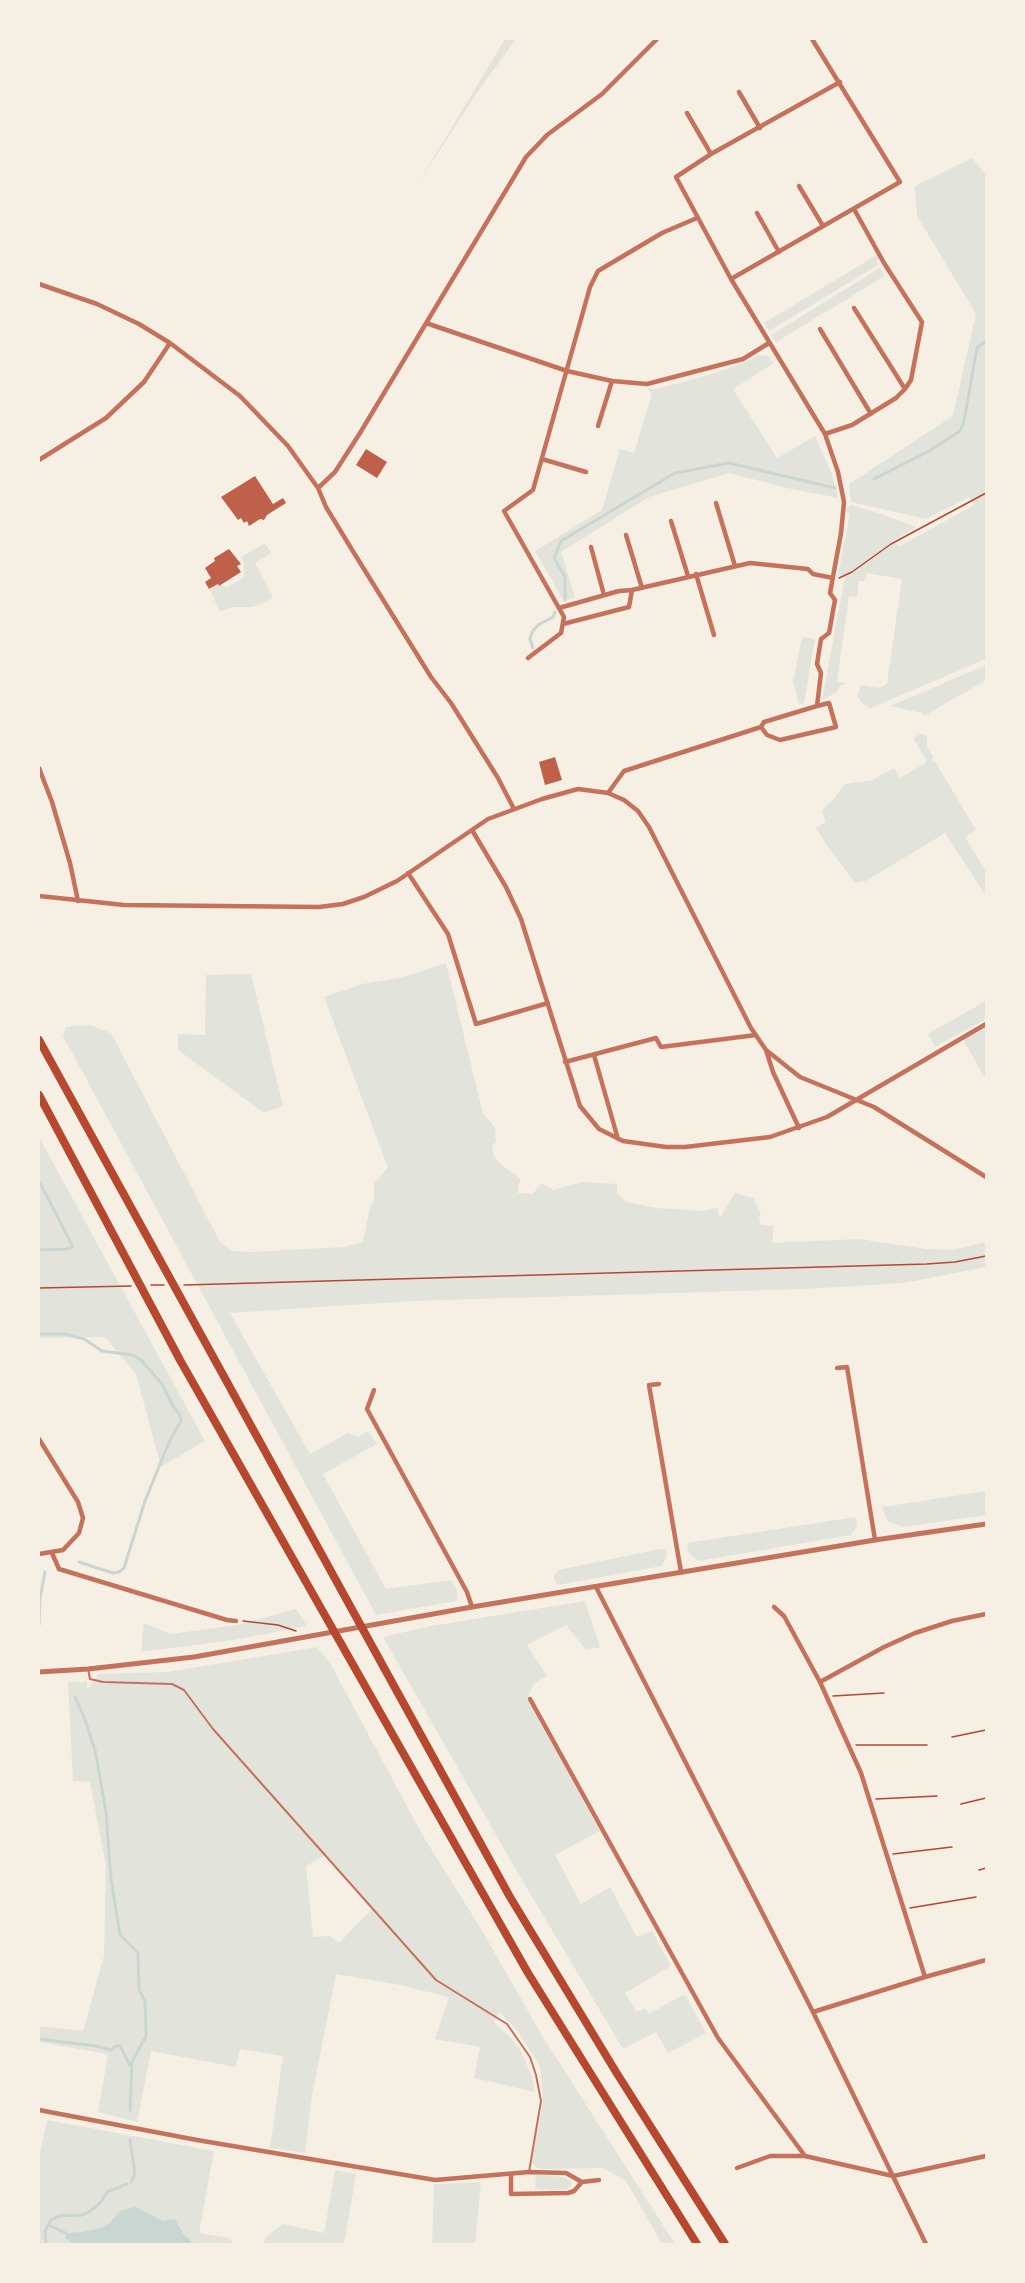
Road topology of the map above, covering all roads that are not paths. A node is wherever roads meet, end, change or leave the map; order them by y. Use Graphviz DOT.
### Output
graph roads {
  1 [pos="657,39"];
  2 [pos="812,39"];
  3 [pos="840,82"];
  4 [pos="739,92"];
  5 [pos="687,113"];
  6 [pos="760,128"];
  7 [pos="711,154"];
  8 [pos="798,186"];
  9 [pos="854,209"];
  10 [pos="757,213"];
  11 [pos="697,218"];
  12 [pos="823,226"];
  13 [pos="779,252"];
  14 [pos="731,279"];
  15 [pos="39,284"];
  16 [pos="854,308"];
  17 [pos="426,323"];
  18 [pos="820,329"];
  19 [pos="170,343"];
  20 [pos="769,343"];
  21 [pos="567,371"];
  22 [pos="612,381"];
  23 [pos="905,389"];
  24 [pos="871,414"];
  25 [pos="598,426"];
  26 [pos="825,434"];
  27 [pos="542,459"];
  28 [pos="39,460"];
  29 [pos="586,472"];
  30 [pos="318,488"];
  31 [pos="716,503"];
  32 [pos="671,521"];
  33 [pos="626,535"];
  34 [pos="591,547"];
  35 [pos="735,566"];
  36 [pos="696,574"];
  37 [pos="688,576"];
  38 [pos="833,578"];
  39 [pos="642,588"];
  40 [pos="632,590"];
  41 [pos="604,595"];
  42 [pos="559,608"];
  43 [pos="563,624"];
  44 [pos="714,635"];
  45 [pos="528,658"];
  46 [pos="817,706"];
  47 [pos="761,727"];
  48 [pos="39,768"];
  49 [pos="608,793"];
  50 [pos="514,809"];
  51 [pos="472,830"];
  52 [pos="408,873"];
  53 [pos="39,896"];
  54 [pos="78,901"];
  55 [pos="548,1003"];
  56 [pos="986,1024"];
  57 [pos="756,1035"];
  58 [pos="39,1040"];
  59 [pos="766,1050"];
  60 [pos="594,1055"];
  61 [pos="566,1062"];
  62 [pos="39,1095"];
  63 [pos="854,1100"];
  64 [pos="799,1128"];
  65 [pos="618,1139"];
  66 [pos="986,1178"];
  67 [pos="837,1368"];
  68 [pos="659,1384"];
  69 [pos="374,1390"];
  70 [pos="39,1439"];
  71 [pos="986,1524"];
  72 [pos="875,1540"];
  73 [pos="52,1552"];
  74 [pos="39,1554"];
  75 [pos="681,1572"];
  76 [pos="596,1587"];
  77 [pos="774,1606"];
  78 [pos="472,1607"];
  79 [pos="986,1614"];
  80 [pos="236,1621"];
  81 [pos="88,1670"];
  82 [pos="39,1672"];
  83 [pos="820,1682"];
  84 [pos="530,1700"];
  85 [pos="986,1960"];
  86 [pos="925,1977"];
  87 [pos="813,2012"];
  88 [pos="39,2110"];
  89 [pos="805,2156"];
  90 [pos="986,2156"];
  91 [pos="737,2168"];
  92 [pos="529,2172"];
  93 [pos="511,2174"];
  94 [pos="893,2176"];
  95 [pos="598,2180"];
  96 [pos="582,2182"];
  97 [pos="697,2244"];
  98 [pos="726,2244"];
  99 [pos="926,2244"];
  1 -- 17 [label="street"];
  2 -- 3 [label="street"];
  3 -- 6 [label="street"];
  3 -- 9 [label="street"];
  4 -- 6 [label="street"];
  5 -- 7 [label="street"];
  6 -- 7 [label="street"];
  7 -- 11 [label="street"];
  8 -- 12 [label="street"];
  9 -- 12 [label="street"];
  9 -- 23 [label="street"];
  10 -- 13 [label="street"];
  11 -- 14 [label="street"];
  11 -- 21 [label="street"];
  12 -- 13 [label="street"];
  13 -- 14 [label="street"];
  14 -- 20 [label="street"];
  15 -- 19 [label="street"];
  16 -- 23 [label="street"];
  17 -- 21 [label="street"];
  17 -- 30 [label="street"];
  18 -- 24 [label="street"];
  19 -- 28 [label="street"];
  19 -- 30 [label="street"];
  20 -- 22 [label="street"];
  20 -- 26 [label="street"];
  21 -- 22 [label="street"];
  21 -- 27 [label="street"];
  22 -- 25 [label="street"];
  23 -- 24 [label="street"];
  24 -- 26 [label="street"];
  26 -- 38 [label="street"];
  27 -- 29 [label="street"];
  27 -- 42 [label="street"];
  30 -- 50 [label="street"];
  31 -- 35 [label="street"];
  32 -- 37 [label="street"];
  33 -- 39 [label="street"];
  34 -- 41 [label="street"];
  35 -- 36 [label="street"];
  35 -- 38 [label="street"];
  36 -- 37 [label="street"];
  36 -- 44 [label="street"];
  37 -- 39 [label="street"];
  38 -- 46 [label="street"];
  39 -- 40 [label="street"];
  40 -- 41 [label="street"];
  40 -- 43 [label="street"];
  41 -- 42 [label="street"];
  42 -- 43 [label="street"];
  43 -- 45 [label="street"];
  46 -- 47 [label="street"];
  46 -- 47 [label="street"];
  47 -- 49 [label="street"];
  48 -- 54 [label="street"];
  49 -- 50 [label="street"];
  49 -- 57 [label="street"];
  50 -- 51 [label="street"];
  51 -- 52 [label="street"];
  51 -- 55 [label="street"];
  52 -- 54 [label="street"];
  52 -- 55 [label="street"];
  53 -- 54 [label="street"];
  55 -- 61 [label="street"];
  56 -- 63 [label="street"];
  57 -- 59 [label="street"];
  57 -- 60 [label="street"];
  58 -- 98 [label="highway"];
  59 -- 63 [label="street"];
  59 -- 64 [label="street"];
  60 -- 61 [label="street"];
  60 -- 65 [label="street"];
  61 -- 65 [label="street"];
  62 -- 97 [label="highway"];
  63 -- 64 [label="street"];
  63 -- 66 [label="street"];
  64 -- 65 [label="street"];
  67 -- 72 [label="street"];
  68 -- 75 [label="street"];
  69 -- 78 [label="street"];
  70 -- 73 [label="street"];
  71 -- 72 [label="street"];
  72 -- 75 [label="street"];
  73 -- 74 [label="street"];
  73 -- 80 [label="street"];
  75 -- 76 [label="street"];
  76 -- 78 [label="street"];
  76 -- 87 [label="street"];
  77 -- 83 [label="street"];
  78 -- 81 [label="street"];
  79 -- 83 [label="street"];
  81 -- 82 [label="street"];
  81 -- 92 [label="lane"];
  83 -- 86 [label="street"];
  84 -- 89 [label="street"];
  85 -- 86 [label="street"];
  86 -- 87 [label="street"];
  87 -- 94 [label="street"];
  88 -- 93 [label="street"];
  89 -- 91 [label="street"];
  89 -- 94 [label="street"];
  90 -- 94 [label="street"];
  92 -- 93 [label="street"];
  92 -- 96 [label="street"];
  93 -- 96 [label="street"];
  94 -- 99 [label="street"];
  95 -- 96 [label="street"];
}
